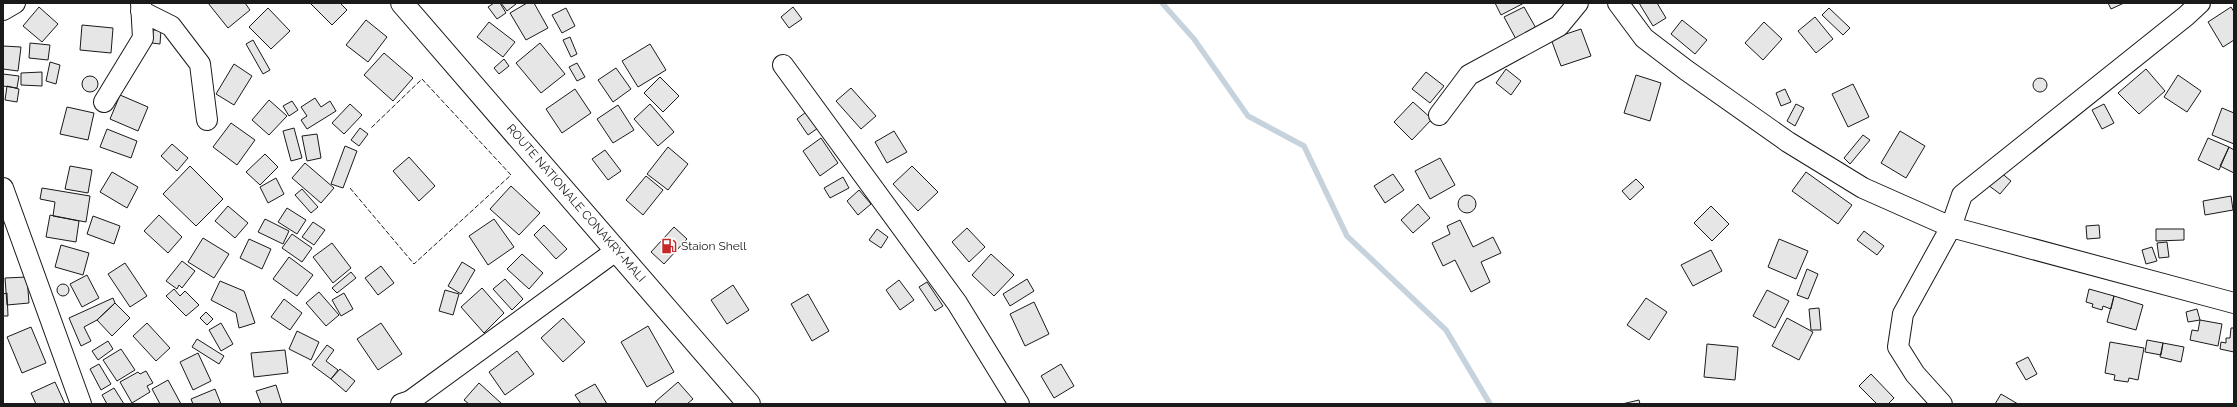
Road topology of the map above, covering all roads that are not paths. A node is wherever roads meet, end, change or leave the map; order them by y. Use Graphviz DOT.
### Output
graph roads {
  1 [pos="15,3"];
  2 [pos="402,3"];
  3 [pos="1578,3"];
  4 [pos="1618,3"];
  5 [pos="2200,3"];
  6 [pos="141,7"];
  7 [pos="3,10"];
  8 [pos="783,65"];
  9 [pos="104,102"];
  10 [pos="1439,115"];
  11 [pos="207,120"];
  12 [pos="3,188"];
  13 [pos="1951,227"];
  14 [pos="618,250"];
  15 [pos="2234,303"];
  16 [pos="407,403"];
  17 [pos="81,404"];
  18 [pos="750,404"];
  19 [pos="1019,404"];
  20 [pos="1942,404"];
  1 -- 7 [label="street"];
  2 -- 14 [label="highway, ROUTE NATIONALE CONAKRY-MALI"];
  3 -- 10 [label="street"];
  4 -- 13 [label="street"];
  5 -- 13 [label="street"];
  6 -- 9 [label="street"];
  6 -- 11 [label="street"];
  8 -- 19 [label="street"];
  12 -- 17 [label="street"];
  13 -- 15 [label="street"];
  13 -- 20 [label="street"];
  14 -- 16 [label="street"];
  14 -- 18 [label="highway, ROUTE NATIONALE CONAKRY-MALI"];
}
